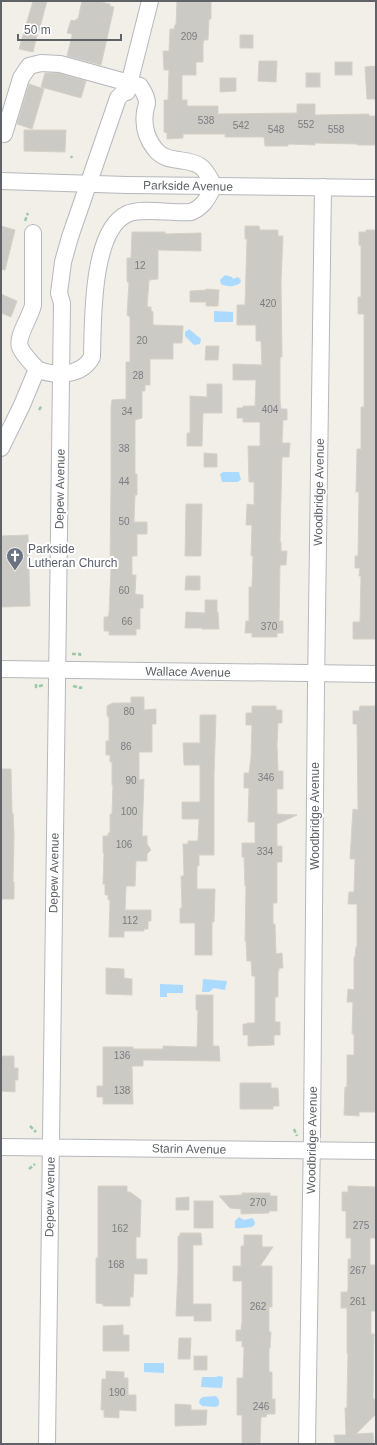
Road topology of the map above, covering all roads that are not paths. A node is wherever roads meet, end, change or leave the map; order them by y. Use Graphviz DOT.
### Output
graph roads {
  1 [pos="150,1"];
  2 [pos="125,90"];
  3 [pos="4,134"];
  4 [pos="1,181"];
  5 [pos="94,184"];
  6 [pos="214,186"];
  7 [pos="323,187"];
  8 [pos="376,188"];
  9 [pos="33,233"];
  10 [pos="37,369"];
  11 [pos="61,374"];
  12 [pos="1,448"];
  13 [pos="1,669"];
  14 [pos="57,670"];
  15 [pos="317,674"];
  16 [pos="376,674"];
  17 [pos="1,1147"];
  18 [pos="51,1148"];
  19 [pos="312,1150"];
  20 [pos="376,1151"];
  21 [pos="47,1444"];
  22 [pos="308,1444"];
  1 -- 2 [label="street, Depew Avenue"];
  2 -- 3 [label="street"];
  2 -- 5 [label="street, Depew Avenue"];
  2 -- 6 [label="street"];
  4 -- 5 [label="street, Parkside Avenue"];
  5 -- 6 [label="street, Parkside Avenue"];
  5 -- 11 [label="street, Depew Avenue"];
  6 -- 7 [label="street, Parkside Avenue"];
  6 -- 11 [label="street"];
  7 -- 8 [label="street, Parkside Avenue"];
  7 -- 15 [label="street, Woodbridge Avenue"];
  9 -- 10 [label="street"];
  10 -- 11 [label="street"];
  10 -- 12 [label="street"];
  11 -- 14 [label="street, Depew Avenue"];
  13 -- 14 [label="street, Wallace Avenue"];
  14 -- 15 [label="street, Wallace Avenue"];
  14 -- 18 [label="street, Depew Avenue"];
  15 -- 16 [label="street, Wallace Avenue"];
  15 -- 19 [label="street, Woodbridge Avenue"];
  17 -- 18 [label="street, Starin Avenue"];
  18 -- 19 [label="street, Starin Avenue"];
  18 -- 21 [label="street, Depew Avenue"];
  19 -- 20 [label="street, Starin Avenue"];
  19 -- 22 [label="street, Woodbridge Avenue"];
}
